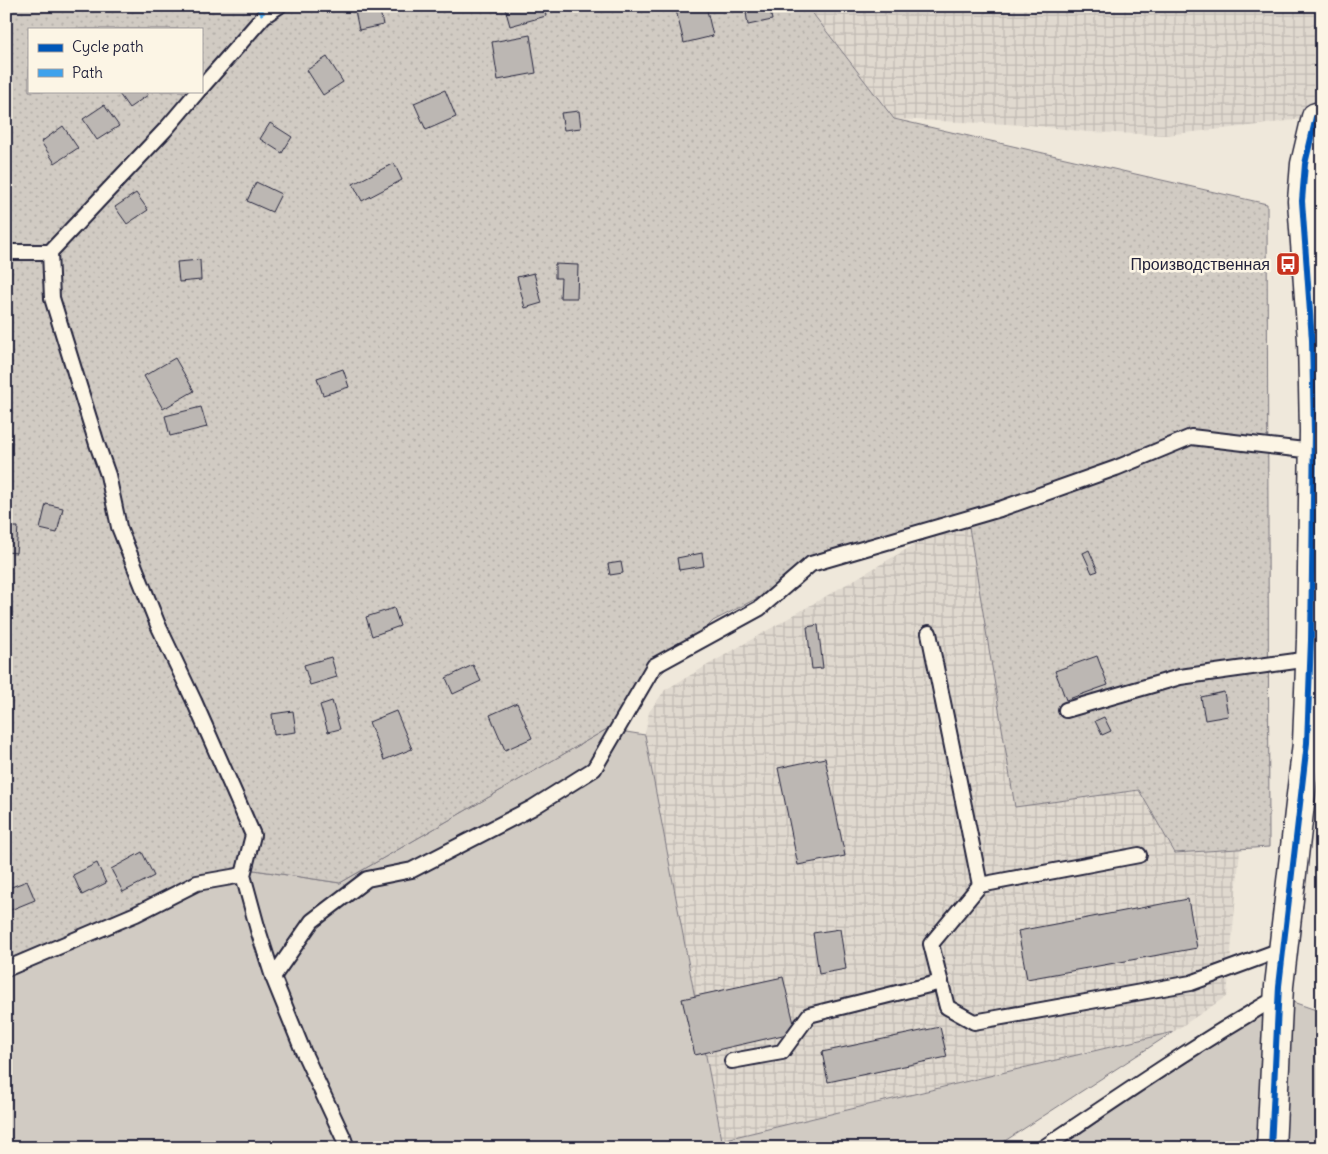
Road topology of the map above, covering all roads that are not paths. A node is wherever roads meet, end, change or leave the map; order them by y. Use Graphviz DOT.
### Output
graph roads {
  1 [pos="279,6"];
  2 [pos="202,87"];
  3 [pos="197,92"];
  4 [pos="1322,116"];
  5 [pos="6,252"];
  6 [pos="50,252"];
  7 [pos="1313,451"];
  8 [pos="929,633"];
  9 [pos="1310,659"];
  10 [pos="1066,710"];
  11 [pos="1139,855"];
  12 [pos="244,875"];
  13 [pos="980,885"];
  14 [pos="1283,949"];
  15 [pos="6,969"];
  16 [pos="273,977"];
  17 [pos="941,982"];
  18 [pos="1278,997"];
  19 [pos="732,1061"];
  20 [pos="347,1148"];
  21 [pos="1043,1148"];
  22 [pos="1271,1148"];
  1 -- 2 [label="lane"];
  3 -- 6 [label="lane"];
  4 -- 7 [label="street"];
  5 -- 6 [label="lane"];
  6 -- 12 [label="lane"];
  7 -- 9 [label="street"];
  7 -- 16 [label="lane"];
  8 -- 13 [label="lane"];
  9 -- 10 [label="lane"];
  9 -- 14 [label="street"];
  11 -- 13 [label="lane"];
  12 -- 15 [label="lane"];
  12 -- 16 [label="lane"];
  13 -- 17 [label="lane"];
  14 -- 17 [label="lane"];
  14 -- 18 [label="street"];
  16 -- 20 [label="lane"];
  17 -- 19 [label="lane"];
  18 -- 21 [label="lane"];
  18 -- 22 [label="street"];
}
